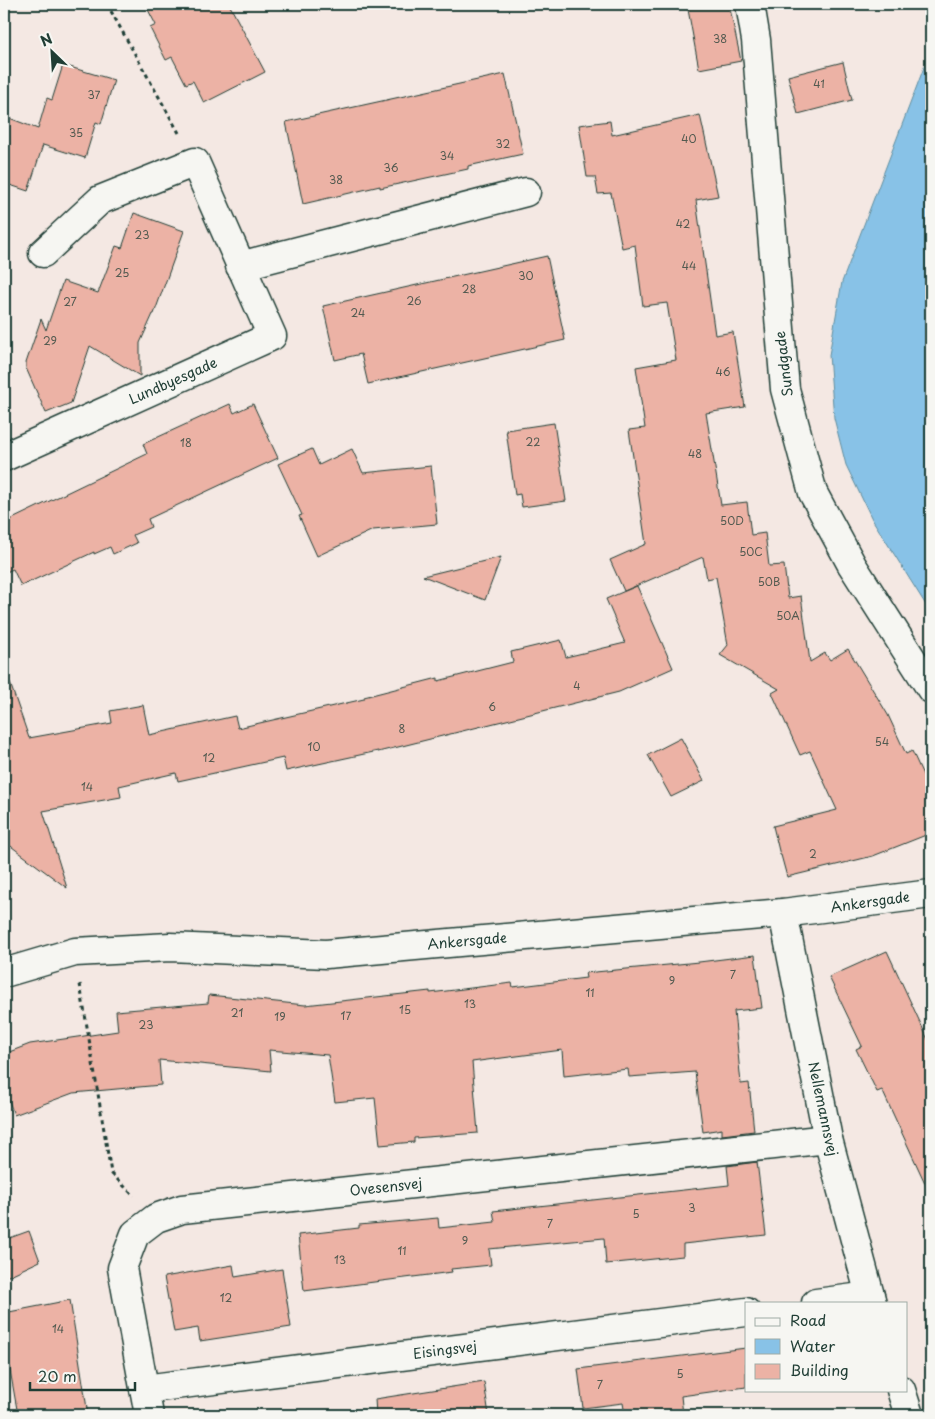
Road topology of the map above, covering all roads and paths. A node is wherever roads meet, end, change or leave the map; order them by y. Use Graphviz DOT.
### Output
graph roads {
  1 [pos="107,4"];
  2 [pos="750,4"];
  3 [pos="195,162"];
  4 [pos="526,192"];
  5 [pos="43,253"];
  6 [pos="240,266"];
  7 [pos="4,457"];
  8 [pos="931,689"];
  9 [pos="931,894"];
  10 [pos="783,914"];
  11 [pos="75,952"];
  12 [pos="4,972"];
  13 [pos="828,1139"];
  14 [pos="111,1173"];
  15 [pos="871,1299"];
  16 [pos="830,1302"];
  17 [pos="745,1312"];
  18 [pos="144,1389"];
  19 [pos="902,1392"];
  20 [pos="148,1415"];
  21 [pos="909,1415"];
  1 -- 3 [label="path"];
  2 -- 8 [label="street, Sundgade"];
  3 -- 5 [label="street"];
  3 -- 6 [label="street, Lundbyesgade"];
  4 -- 6 [label="street"];
  6 -- 7 [label="street, Lundbyesgade"];
  9 -- 10 [label="street, Ankersgade"];
  10 -- 11 [label="street, Ankersgade"];
  10 -- 13 [label="street, Nellemannsvej"];
  11 -- 12 [label="street, Ankersgade"];
  11 -- 14 [label="path"];
  13 -- 15 [label="street, Nellemannsvej"];
  13 -- 18 [label="street, Ovesensvej"];
  15 -- 16 [label="street"];
  17 -- 18 [label="street, Eisingsvej"];
  18 -- 20 [label="street, Ovesensvej"];
  19 -- 21 [label="street"];
}
